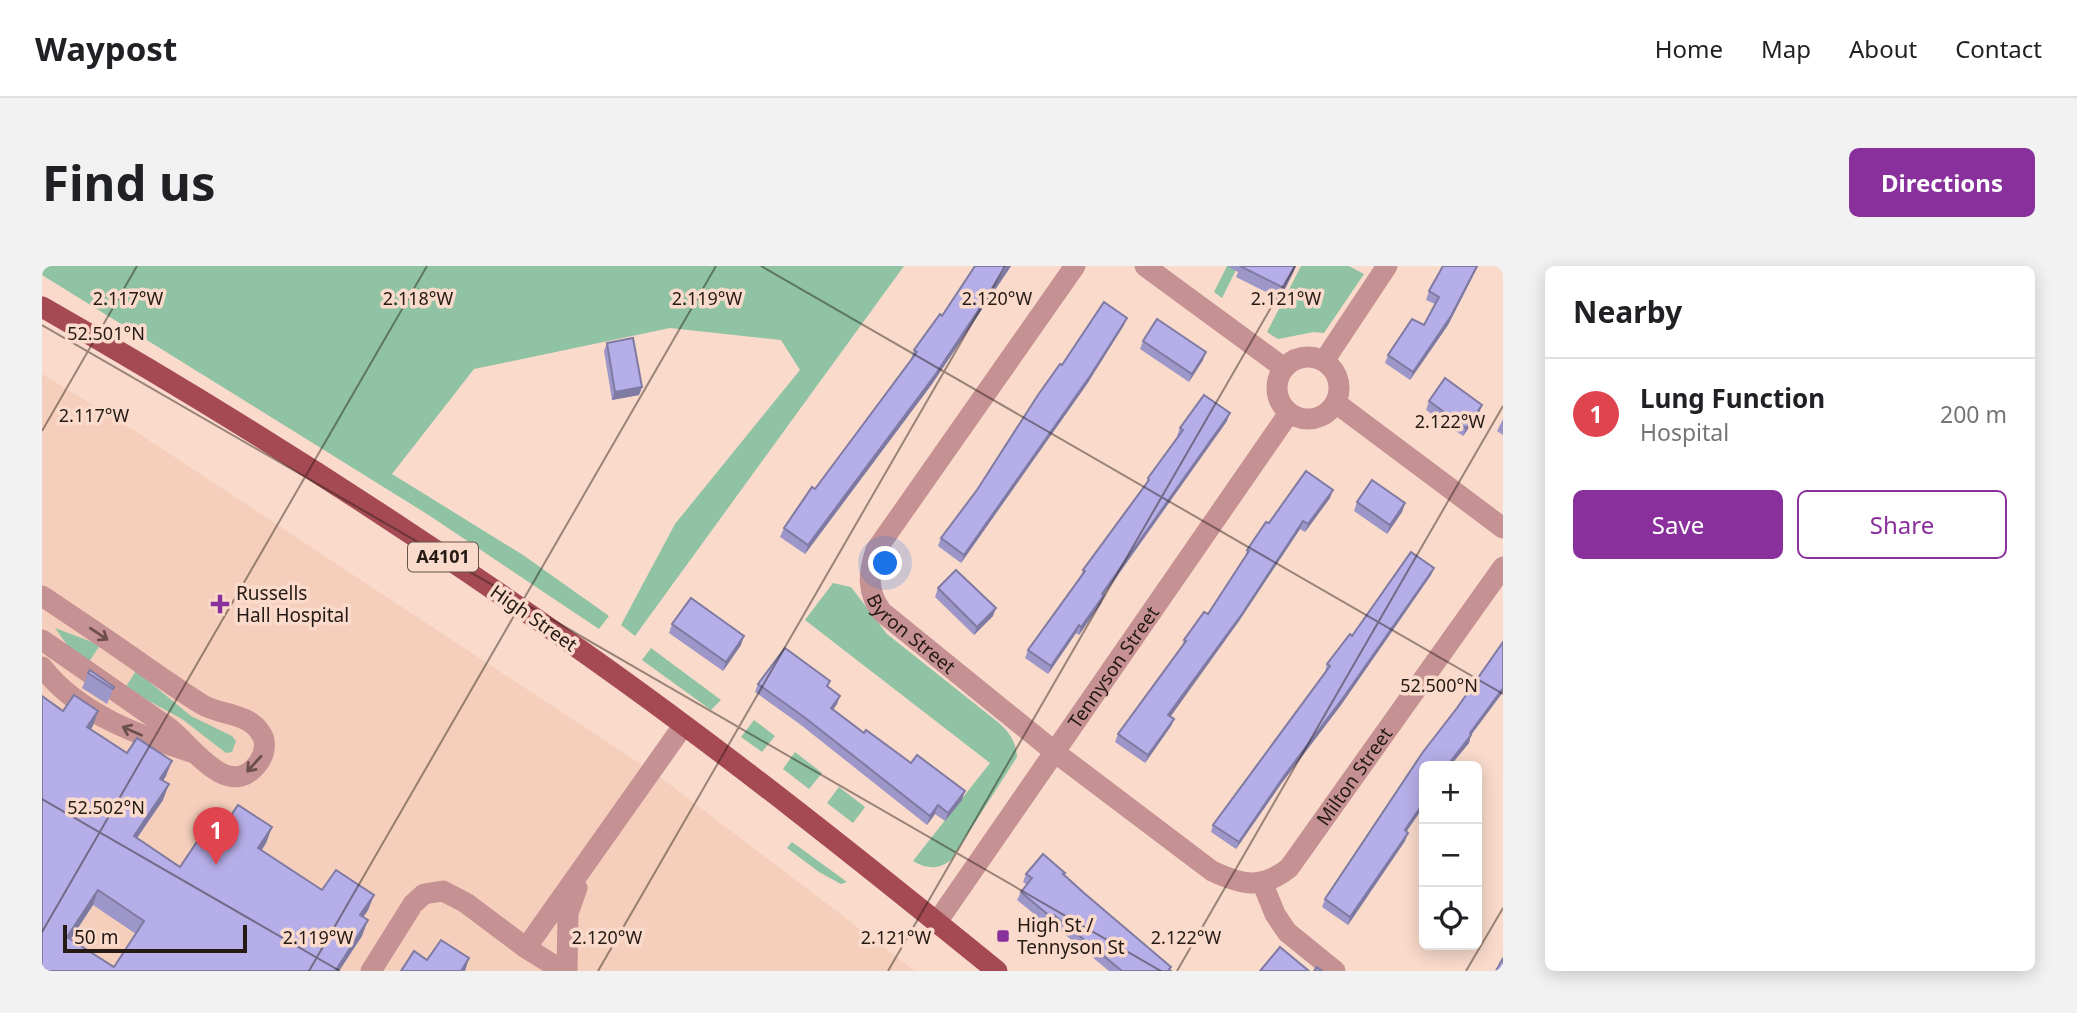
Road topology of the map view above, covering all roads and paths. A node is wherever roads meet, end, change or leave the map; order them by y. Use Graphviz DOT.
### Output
graph roads {
  1 [pos="1075,266"];
  2 [pos="1145,266"];
  3 [pos="1387,266"];
  4 [pos="42,307"];
  5 [pos="1324,361"];
  6 [pos="1284,368"];
  7 [pos="1336,403"];
  8 [pos="1289,413"];
  9 [pos="1503,528"];
  10 [pos="1503,567"];
  11 [pos="42,596"];
  12 [pos="42,640"];
  13 [pos="42,667"];
  14 [pos="683,726"];
  15 [pos="196,753"];
  16 [pos="1056,753"];
  17 [pos="587,860"];
  18 [pos="1262,882"];
  19 [pos="937,922"];
  20 [pos="526,948"];
  21 [pos="371,971"];
  22 [pos="565,971"];
  23 [pos="997,971"];
  24 [pos="1335,971"];
  1 -- 16 [label="street, Byron Street"];
  2 -- 6 [label="street"];
  3 -- 5 [label="street"];
  4 -- 14 [label="main road, High Street / A4101"];
  5 -- 6 [label="street"];
  5 -- 7 [label="street"];
  6 -- 8 [label="street"];
  7 -- 8 [label="street"];
  7 -- 9 [label="street"];
  8 -- 16 [label="street, Tennyson Street"];
  10 -- 18 [label="street, Milton Street"];
  11 -- 15 [label="street, one-way"];
  12 -- 15 [label="street"];
  15 -- 13 [label="street, one-way"];
  14 -- 17 [label="street"];
  14 -- 19 [label="main road, High Street / A4101"];
  16 -- 18 [label="street, Byron Street"];
  16 -- 19 [label="street, Tennyson Street"];
  17 -- 20 [label="street"];
  17 -- 22 [label="street"];
  18 -- 24 [label="street"];
  19 -- 23 [label="main road, High Street / A4101"];
  20 -- 21 [label="street"];
  20 -- 22 [label="street"];
}
